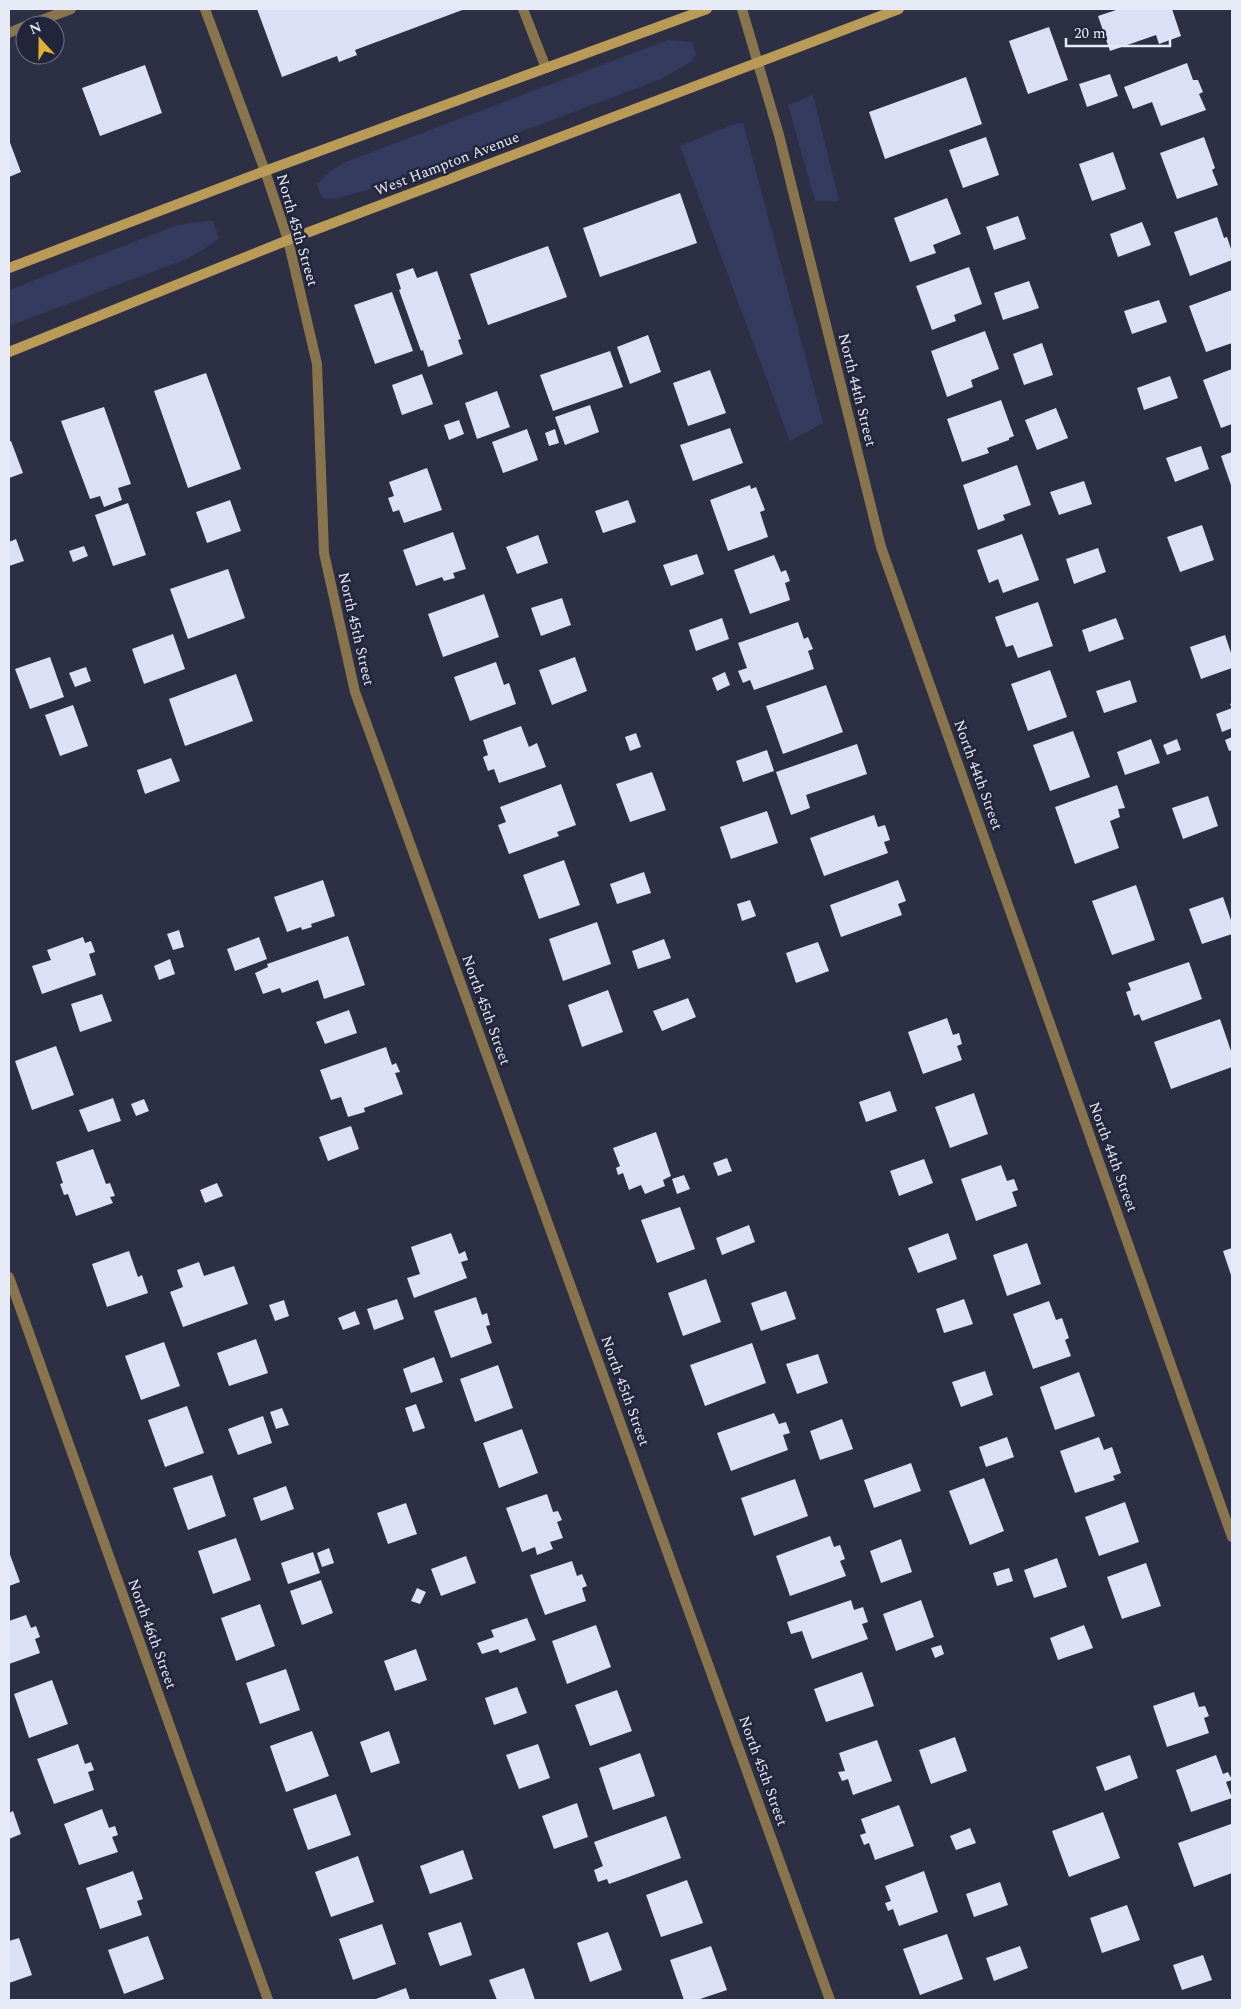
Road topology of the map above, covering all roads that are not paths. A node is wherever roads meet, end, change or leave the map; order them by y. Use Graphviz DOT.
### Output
graph roads {
  1 [pos="70,9"];
  2 [pos="206,9"];
  3 [pos="523,9"];
  4 [pos="707,9"];
  5 [pos="742,9"];
  6 [pos="899,9"];
  7 [pos="55,15"];
  8 [pos="757,62"];
  9 [pos="546,68"];
  10 [pos="265,171"];
  11 [pos="288,240"];
  12 [pos="9,268"];
  13 [pos="9,352"];
  14 [pos="9,1277"];
  15 [pos="1232,1537"];
  16 [pos="268,2000"];
  17 [pos="830,2000"];
  1 -- 7 [label="street"];
  2 -- 10 [label="street, North 45th Street"];
  3 -- 9 [label="street"];
  4 -- 9 [label="main road"];
  5 -- 8 [label="street, North 44th Street"];
  6 -- 8 [label="main road, West Hampton Avenue"];
  8 -- 11 [label="main road, West Hampton Avenue"];
  8 -- 15 [label="street, North 44th Street"];
  9 -- 10 [label="main road"];
  10 -- 11 [label="street, North 45th Street"];
  10 -- 12 [label="main road"];
  11 -- 13 [label="main road, West Hampton Avenue"];
  11 -- 17 [label="street, North 45th Street"];
  14 -- 16 [label="street, North 46th Street"];
}
